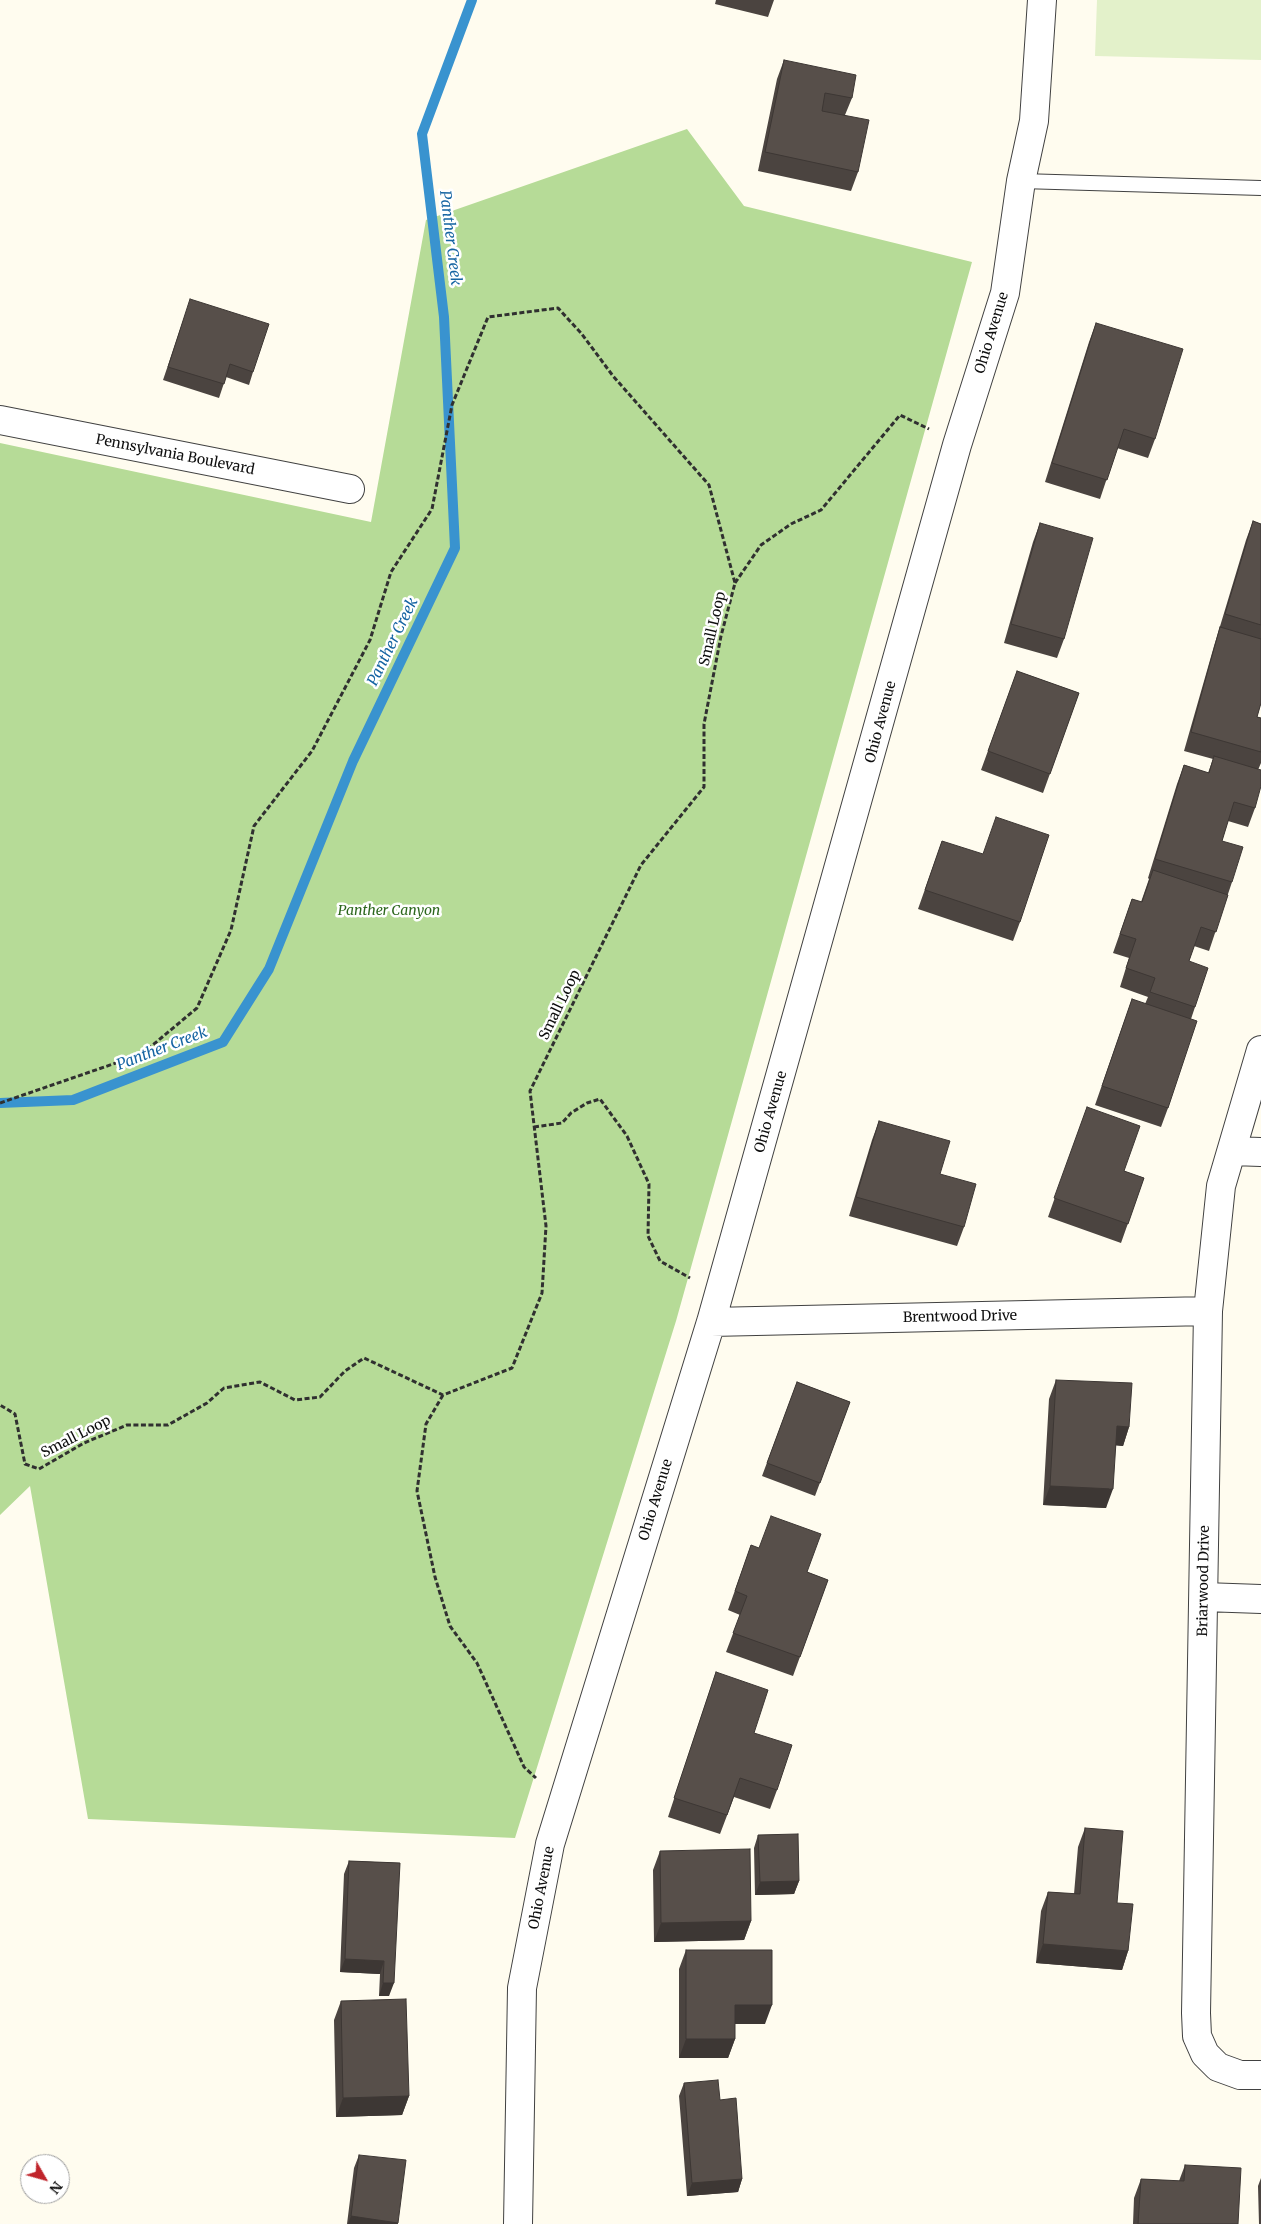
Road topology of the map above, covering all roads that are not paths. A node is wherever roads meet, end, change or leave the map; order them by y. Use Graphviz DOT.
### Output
graph roads {
  1 [pos="1042,0"];
  2 [pos="1022,181"];
  3 [pos="1261,188"];
  4 [pos="0,420"];
  5 [pos="350,489"];
  6 [pos="1261,1050"];
  7 [pos="1232,1151"];
  8 [pos="1261,1152"];
  9 [pos="1208,1312"];
  10 [pos="711,1322"];
  11 [pos="1204,1597"];
  12 [pos="1261,1598"];
  13 [pos="1261,2075"];
  14 [pos="518,2224"];
  1 -- 2 [label="street, Ohio Avenue"];
  2 -- 3 [label="lane"];
  2 -- 10 [label="street, Ohio Avenue"];
  4 -- 5 [label="street, Pennsylvania Boulevard"];
  6 -- 7 [label="street, Briarwood Drive"];
  7 -- 8 [label="street"];
  7 -- 9 [label="street, Briarwood Drive"];
  9 -- 10 [label="street, Brentwood Drive"];
  9 -- 11 [label="street, Briarwood Drive"];
  10 -- 14 [label="street, Ohio Avenue"];
  11 -- 12 [label="street"];
  11 -- 13 [label="street, Briarwood Drive"];
}
